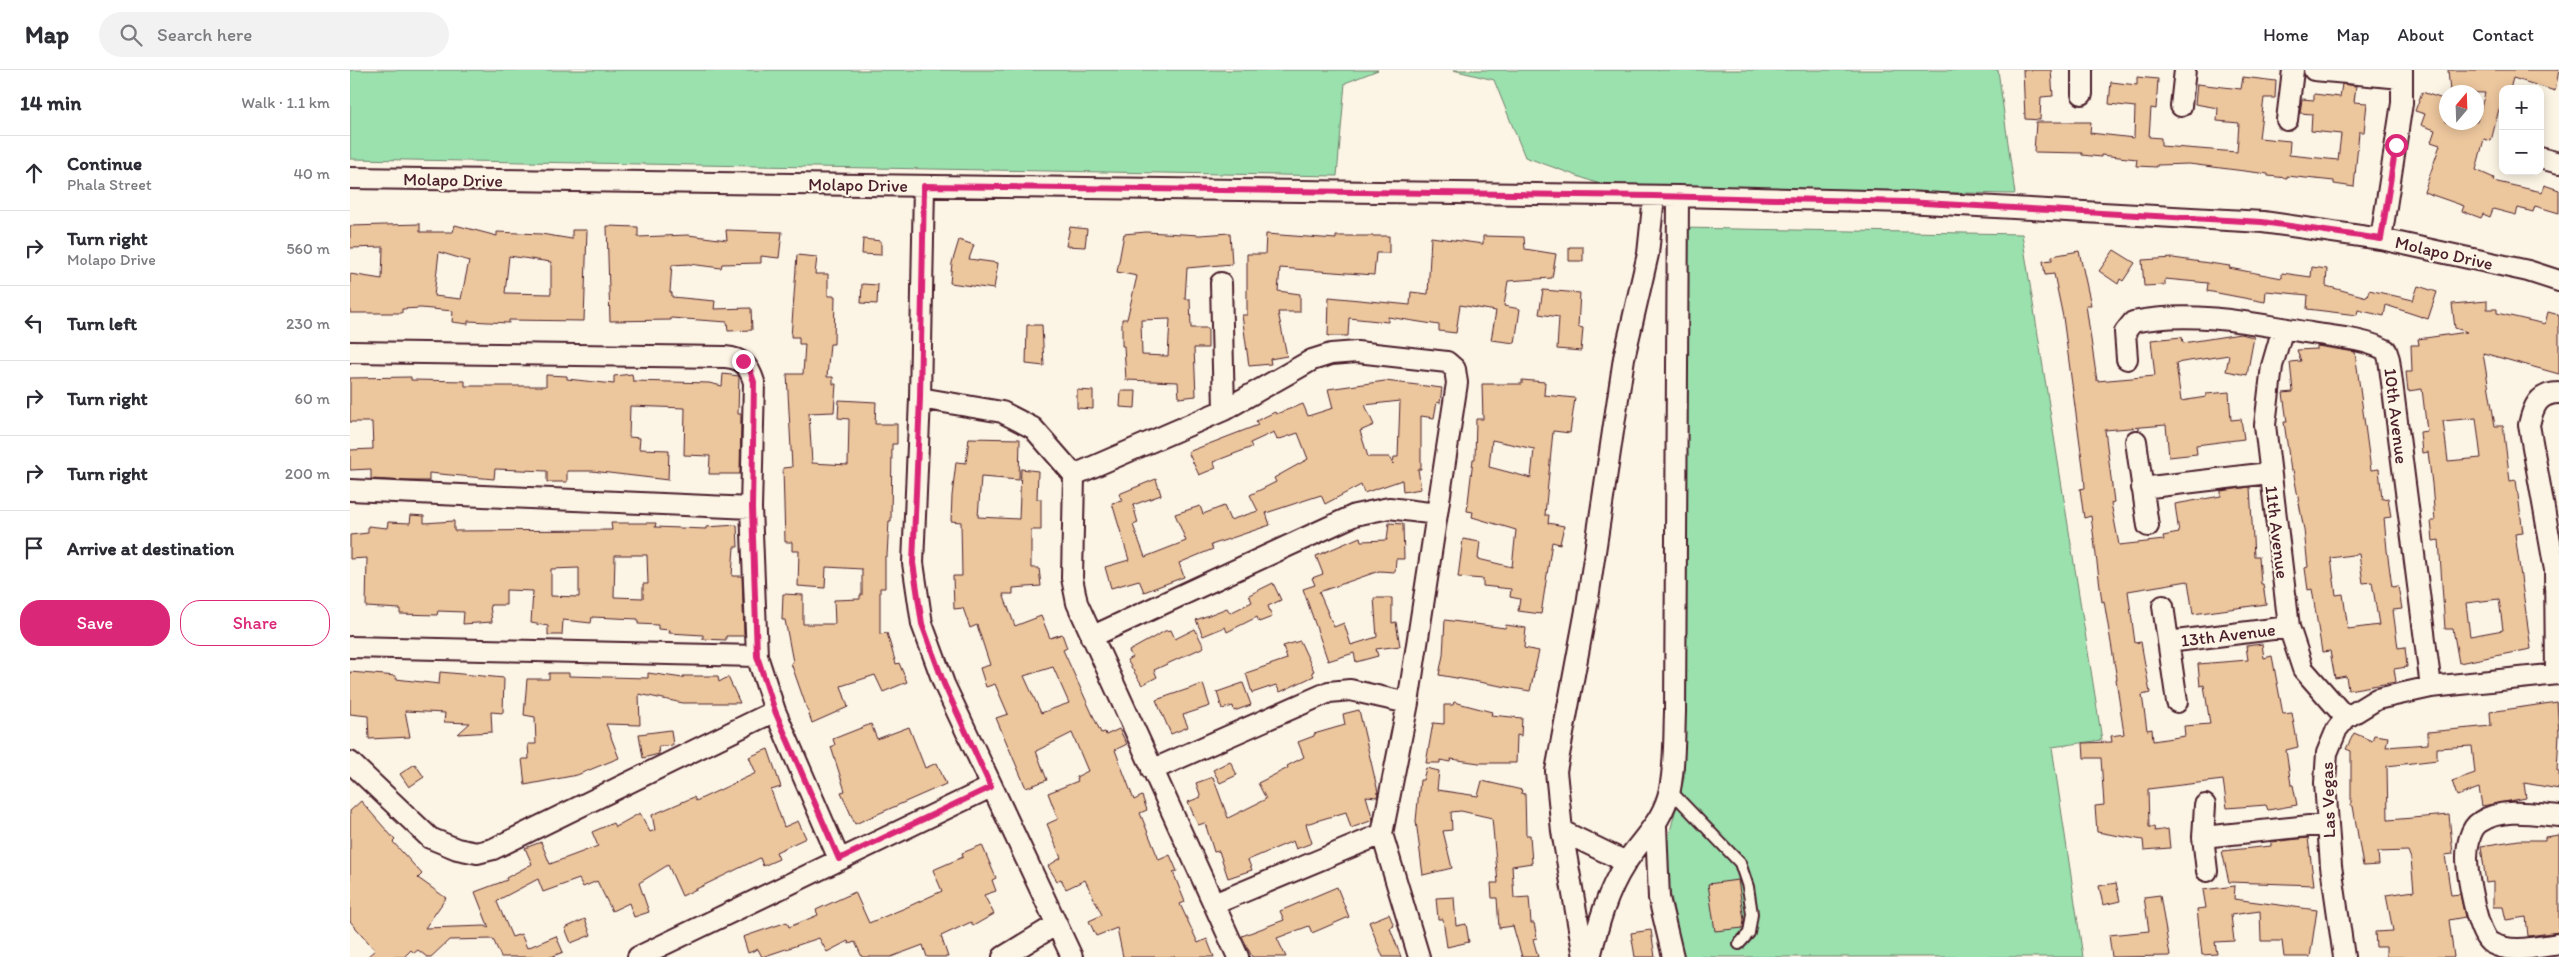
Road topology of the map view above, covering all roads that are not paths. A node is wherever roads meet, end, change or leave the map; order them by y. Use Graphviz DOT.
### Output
graph roads {
  1 [pos="2082,70"];
  2 [pos="2186,70"];
  3 [pos="2293,70"];
  4 [pos="2314,70"];
  5 [pos="2402,74"];
  6 [pos="2082,94"];
  7 [pos="2181,106"];
  8 [pos="2287,120"];
  9 [pos="350,178"];
  10 [pos="924,186"];
  11 [pos="1654,196"];
  12 [pos="1678,196"];
  13 [pos="2381,239"];
  14 [pos="2559,281"];
  15 [pos="1221,283"];
  16 [pos="2283,328"];
  17 [pos="350,352"];
  18 [pos="2127,359"];
  19 [pos="2559,393"];
  20 [pos="920,398"];
  21 [pos="1224,410"];
  22 [pos="2136,441"];
  23 [pos="2269,473"];
  24 [pos="1074,475"];
  25 [pos="2142,488"];
  26 [pos="350,490"];
  27 [pos="752,508"];
  28 [pos="1437,514"];
  29 [pos="2148,526"];
  30 [pos="2557,569"];
  31 [pos="2163,606"];
  32 [pos="2289,627"];
  33 [pos="1091,637"];
  34 [pos="2168,642"];
  35 [pos="350,647"];
  36 [pos="757,656"];
  37 [pos="2557,673"];
  38 [pos="2431,687"];
  39 [pos="2177,702"];
  40 [pos="1408,703"];
  41 [pos="775,711"];
  42 [pos="2346,718"];
  43 [pos="350,762"];
  44 [pos="1152,770"];
  45 [pos="991,787"];
  46 [pos="1670,790"];
  47 [pos="2205,805"];
  48 [pos="2559,816"];
  49 [pos="2328,824"];
  50 [pos="1656,826"];
  51 [pos="1562,831"];
  52 [pos="1382,834"];
  53 [pos="2203,837"];
  54 [pos="839,859"];
  55 [pos="1626,862"];
  56 [pos="2207,871"];
  57 [pos="1214,904"];
  58 [pos="1057,924"];
  59 [pos="1739,944"];
  60 [pos="2559,944"];
  61 [pos="638,957"];
  62 [pos="1003,957"];
  63 [pos="1072,957"];
  64 [pos="1238,957"];
  65 [pos="1419,957"];
  66 [pos="1584,957"];
  67 [pos="1590,957"];
  68 [pos="1673,957"];
  69 [pos="2344,957"];
  1 -- 6 [label="street"];
  2 -- 7 [label="street"];
  3 -- 8 [label="street"];
  4 -- 5 [label="street"];
  5 -- 13 [label="street"];
  9 -- 10 [label="street, Molapo Drive"];
  10 -- 11 [label="street, Molapo Drive"];
  10 -- 20 [label="street"];
  11 -- 12 [label="street, Molapo Drive"];
  11 -- 51 [label="street"];
  12 -- 13 [label="street, Molapo Drive"];
  12 -- 46 [label="street"];
  13 -- 14 [label="street, Molapo Drive"];
  15 -- 21 [label="street"];
  16 -- 18 [label="street, 10th Avenue"];
  16 -- 23 [label="street, 11th Avenue"];
  16 -- 38 [label="street, 10th Avenue"];
  17 -- 27 [label="street"];
  19 -- 30 [label="street"];
  20 -- 24 [label="street"];
  20 -- 45 [label="street"];
  21 -- 24 [label="street"];
  21 -- 28 [label="street"];
  22 -- 25 [label="street"];
  23 -- 25 [label="street"];
  23 -- 32 [label="street, 11th Avenue"];
  24 -- 33 [label="street"];
  25 -- 29 [label="street"];
  26 -- 27 [label="street"];
  27 -- 36 [label="street"];
  28 -- 33 [label="street"];
  28 -- 40 [label="street"];
  30 -- 37 [label="street"];
  31 -- 34 [label="street, 13th Avenue"];
  32 -- 34 [label="street, 13th Avenue"];
  32 -- 42 [label="street, 11th Avenue"];
  33 -- 44 [label="street"];
  34 -- 39 [label="street, 13th Avenue"];
  35 -- 36 [label="street"];
  36 -- 41 [label="street"];
  37 -- 38 [label="street, Las Vegas"];
  38 -- 42 [label="street, Las Vegas"];
  40 -- 44 [label="street"];
  40 -- 52 [label="street"];
  41 -- 43 [label="street"];
  41 -- 54 [label="street"];
  42 -- 49 [label="street, Las Vegas"];
  44 -- 57 [label="street"];
  45 -- 54 [label="street"];
  45 -- 58 [label="street"];
  46 -- 50 [label="street"];
  46 -- 59 [label="lane"];
  47 -- 53 [label="street"];
  48 -- 60 [label="street"];
  49 -- 53 [label="street"];
  49 -- 69 [label="street, Las Vegas"];
  50 -- 55 [label="street"];
  50 -- 68 [label="street"];
  51 -- 55 [label="street"];
  51 -- 66 [label="street"];
  52 -- 57 [label="street"];
  52 -- 65 [label="street"];
  53 -- 56 [label="street"];
  54 -- 61 [label="street"];
  55 -- 67 [label="street"];
  57 -- 64 [label="street"];
  58 -- 62 [label="street"];
  58 -- 63 [label="street"];
}
